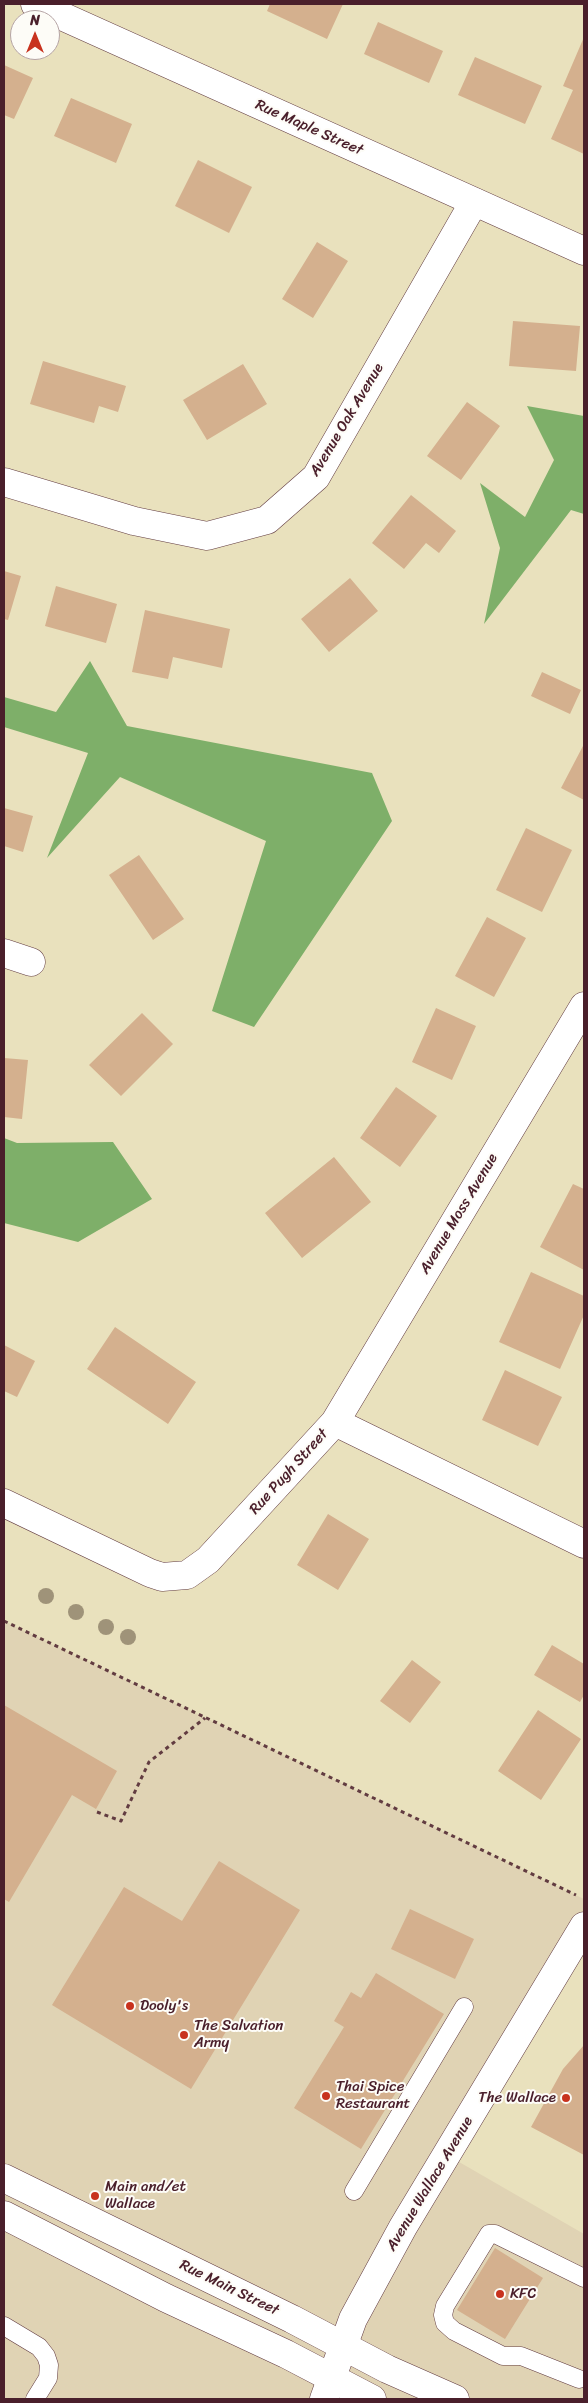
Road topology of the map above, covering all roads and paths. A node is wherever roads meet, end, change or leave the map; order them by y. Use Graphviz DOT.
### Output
graph roads {
  1 [pos="35,4"];
  2 [pos="474,202"];
  3 [pos="584,251"];
  4 [pos="4,482"];
  5 [pos="4,953"];
  6 [pos="31,962"];
  7 [pos="584,1006"];
  8 [pos="335,1422"];
  9 [pos="4,1502"];
  10 [pos="584,1544"];
  11 [pos="4,1621"];
  12 [pos="205,1718"];
  13 [pos="97,1812"];
  14 [pos="564,1889"];
  15 [pos="584,1926"];
  16 [pos="464,2007"];
  17 [pos="4,2178"];
  18 [pos="354,2191"];
  19 [pos="4,2215"];
  20 [pos="584,2278"];
  21 [pos="4,2326"];
  22 [pos="344,2346"];
  23 [pos="579,2379"];
  24 [pos="327,2389"];
  25 [pos="36,2399"];
  26 [pos="372,2399"];
  27 [pos="455,2399"];
  1 -- 2 [label="street, Rue Maple Street"];
  2 -- 3 [label="street, Rue Maple Street"];
  2 -- 4 [label="street, Avenue Oak Avenue"];
  5 -- 6 [label="street"];
  7 -- 8 [label="street, Avenue Moss Avenue"];
  8 -- 9 [label="street, Rue Pugh Street"];
  8 -- 10 [label="street, Rue Pugh Street"];
  11 -- 12 [label="path"];
  12 -- 13 [label="path"];
  12 -- 14 [label="path"];
  15 -- 22 [label="street, Avenue Wallace Avenue"];
  16 -- 18 [label="lane"];
  17 -- 22 [label="street, Rue Main Street"];
  19 -- 24 [label="street"];
  20 -- 23 [label="lane"];
  21 -- 25 [label="lane"];
  22 -- 24 [label="street, Avenue Wallace Avenue"];
  22 -- 27 [label="street, Rue Main Street"];
  24 -- 26 [label="street"];
}
